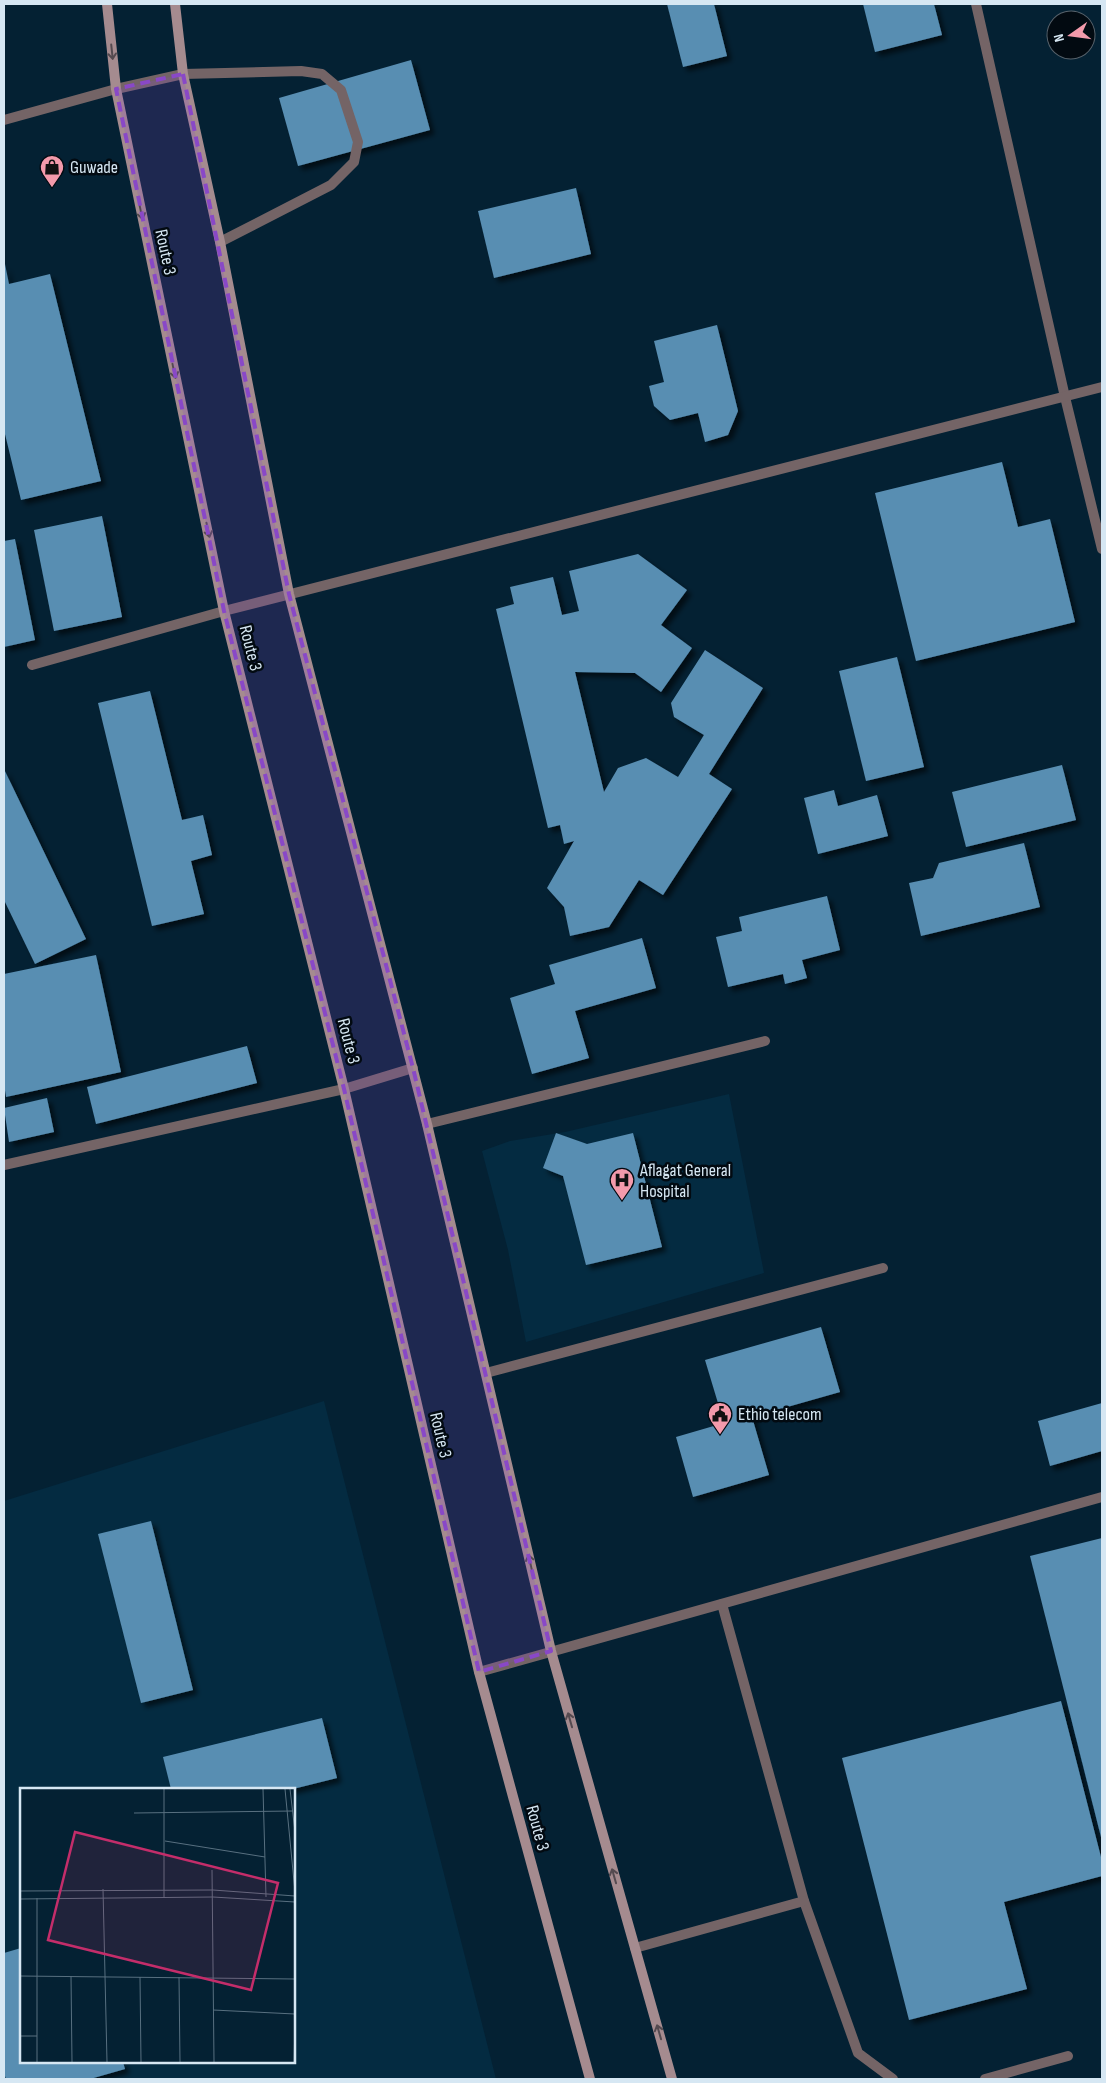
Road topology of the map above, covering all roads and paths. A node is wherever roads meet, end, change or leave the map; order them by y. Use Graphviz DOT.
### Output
graph roads {
  1 [pos="107,4"];
  2 [pos="175,4"];
  3 [pos="976,4"];
  4 [pos="182,74"];
  5 [pos="116,89"];
  6 [pos="4,120"];
  7 [pos="220,242"];
  8 [pos="1102,387"];
  9 [pos="1065,397"];
  10 [pos="1102,549"];
  11 [pos="289,594"];
  12 [pos="224,611"];
  13 [pos="32,665"];
  14 [pos="765,1041"];
  15 [pos="413,1068"];
  16 [pos="344,1089"];
  17 [pos="427,1124"];
  18 [pos="4,1165"];
  19 [pos="883,1268"];
  20 [pos="486,1372"];
  21 [pos="1102,1497"];
  22 [pos="722,1604"];
  23 [pos="551,1651"];
  24 [pos="479,1672"];
  25 [pos="804,1901"];
  26 [pos="635,1948"];
  27 [pos="1068,2056"];
  28 [pos="590,2079"];
  29 [pos="672,2079"];
  30 [pos="894,2079"];
  31 [pos="985,2079"];
  1 -- 5 [label="main road, Route 3, one-way"];
  2 -- 4 [label="main road"];
  3 -- 9 [label="street"];
  4 -- 5 [label="street"];
  4 -- 7 [label="main road"];
  4 -- 7 [label="street"];
  5 -- 6 [label="street"];
  5 -- 12 [label="main road, Route 3, one-way"];
  7 -- 11 [label="main road"];
  8 -- 9 [label="street"];
  9 -- 10 [label="street"];
  9 -- 11 [label="street"];
  11 -- 12 [label="street"];
  11 -- 15 [label="main road"];
  12 -- 13 [label="street"];
  12 -- 16 [label="main road, Route 3"];
  14 -- 17 [label="street"];
  15 -- 16 [label="street"];
  15 -- 17 [label="main road"];
  16 -- 18 [label="street"];
  16 -- 24 [label="main road, Route 3"];
  17 -- 20 [label="main road"];
  19 -- 20 [label="street"];
  23 -- 20 [label="main road, one-way"];
  21 -- 22 [label="street"];
  22 -- 23 [label="street"];
  22 -- 25 [label="street"];
  23 -- 24 [label="street"];
  26 -- 23 [label="main road, one-way"];
  24 -- 28 [label="main road, Route 3"];
  25 -- 26 [label="street"];
  25 -- 30 [label="street"];
  29 -- 26 [label="main road, one-way"];
  27 -- 31 [label="street"];
}
